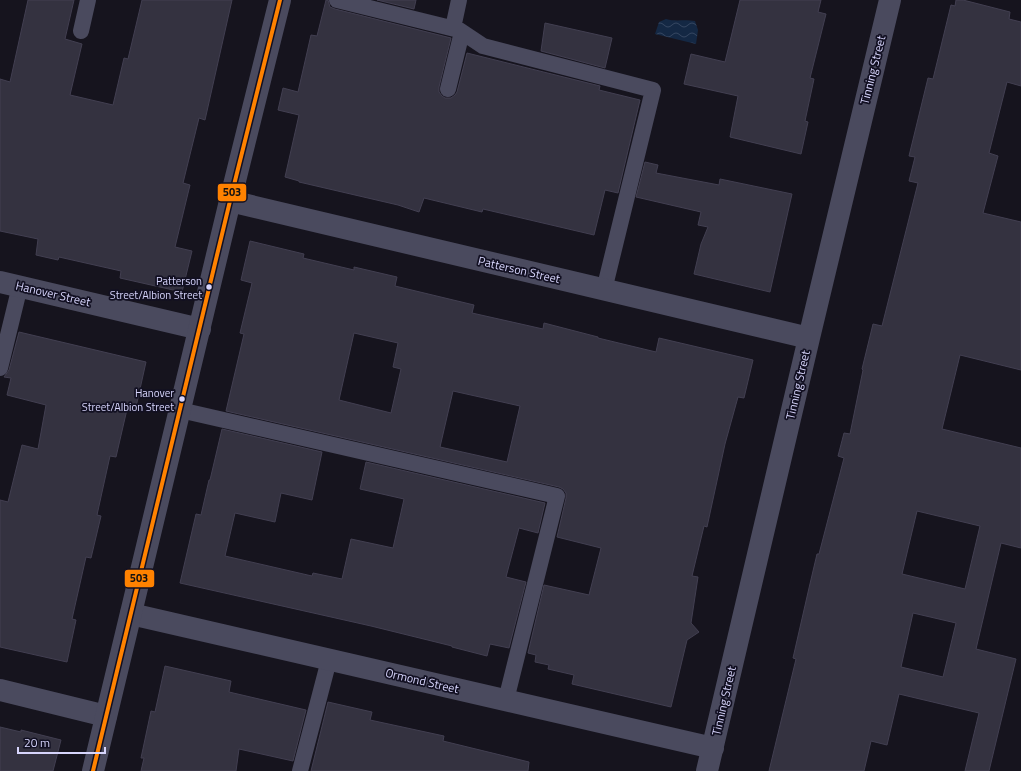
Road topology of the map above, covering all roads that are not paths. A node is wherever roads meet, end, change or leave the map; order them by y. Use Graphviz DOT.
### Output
graph roads {
  1 [pos="88,0"];
  2 [pos="280,0"];
  3 [pos="337,0"];
  4 [pos="459,0"];
  5 [pos="890,0"];
  6 [pos="457,30"];
  7 [pos="81,31"];
  8 [pos="448,89"];
  9 [pos="230,201"];
  10 [pos="10,284"];
  11 [pos="604,290"];
  12 [pos="200,329"];
  13 [pos="809,338"];
  14 [pos="0,368"];
  15 [pos="180,410"];
  16 [pos="131,614"];
  17 [pos="329,660"];
  18 [pos="0,690"];
  19 [pos="506,700"];
  20 [pos="106,716"];
  21 [pos="713,748"];
  22 [pos="93,771"];
  23 [pos="300,771"];
  24 [pos="707,771"];
  1 -- 7 [label="lane"];
  2 -- 9 [label="street"];
  3 -- 6 [label="lane"];
  4 -- 6 [label="lane"];
  5 -- 13 [label="street, Tinning Street"];
  6 -- 8 [label="lane"];
  6 -- 11 [label="lane"];
  9 -- 11 [label="street, Patterson Street"];
  9 -- 12 [label="street"];
  10 -- 12 [label="street, Hanover Street"];
  10 -- 14 [label="lane"];
  11 -- 13 [label="street, Patterson Street"];
  12 -- 15 [label="street"];
  13 -- 21 [label="street, Tinning Street"];
  15 -- 16 [label="street"];
  15 -- 19 [label="lane"];
  16 -- 17 [label="street, Ormond Street"];
  16 -- 20 [label="street"];
  17 -- 19 [label="street, Ormond Street"];
  17 -- 23 [label="lane"];
  18 -- 20 [label="street"];
  19 -- 21 [label="street, Ormond Street"];
  20 -- 22 [label="street"];
  21 -- 24 [label="street, Tinning Street"];
}
